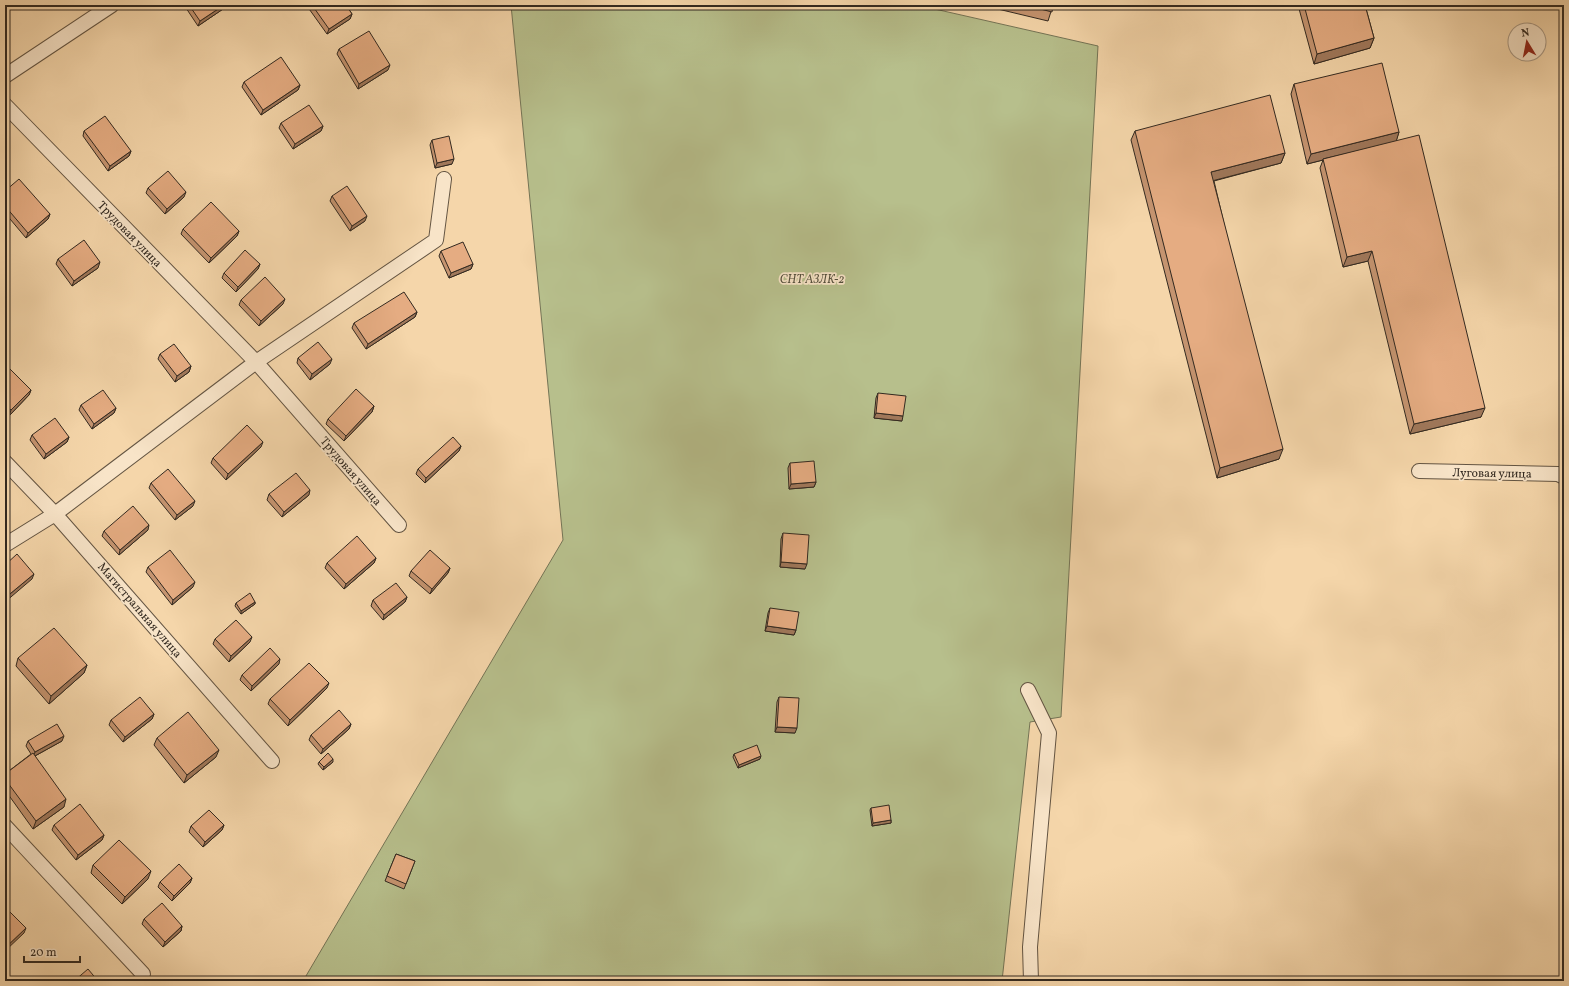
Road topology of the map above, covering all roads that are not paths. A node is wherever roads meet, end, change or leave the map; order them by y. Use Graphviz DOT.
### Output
graph roads {
  1 [pos="112,5"];
  2 [pos="5,76"];
  3 [pos="5,105"];
  4 [pos="444,179"];
  5 [pos="256,362"];
  6 [pos="5,462"];
  7 [pos="1419,471"];
  8 [pos="1564,477"];
  9 [pos="55,514"];
  10 [pos="399,525"];
  11 [pos="5,545"];
  12 [pos="1028,690"];
  13 [pos="272,761"];
  14 [pos="5,826"];
  15 [pos="143,974"];
  16 [pos="1031,981"];
  1 -- 2 [label="street"];
  3 -- 5 [label="street, Трудовая улица"];
  4 -- 5 [label="street"];
  5 -- 9 [label="street"];
  5 -- 10 [label="street, Трудовая улица"];
  6 -- 9 [label="street, Магистральная улица"];
  7 -- 8 [label="street, Луговая улица"];
  9 -- 11 [label="street"];
  9 -- 13 [label="street, Магистральная улица"];
  12 -- 16 [label="street"];
  14 -- 15 [label="street"];
}
